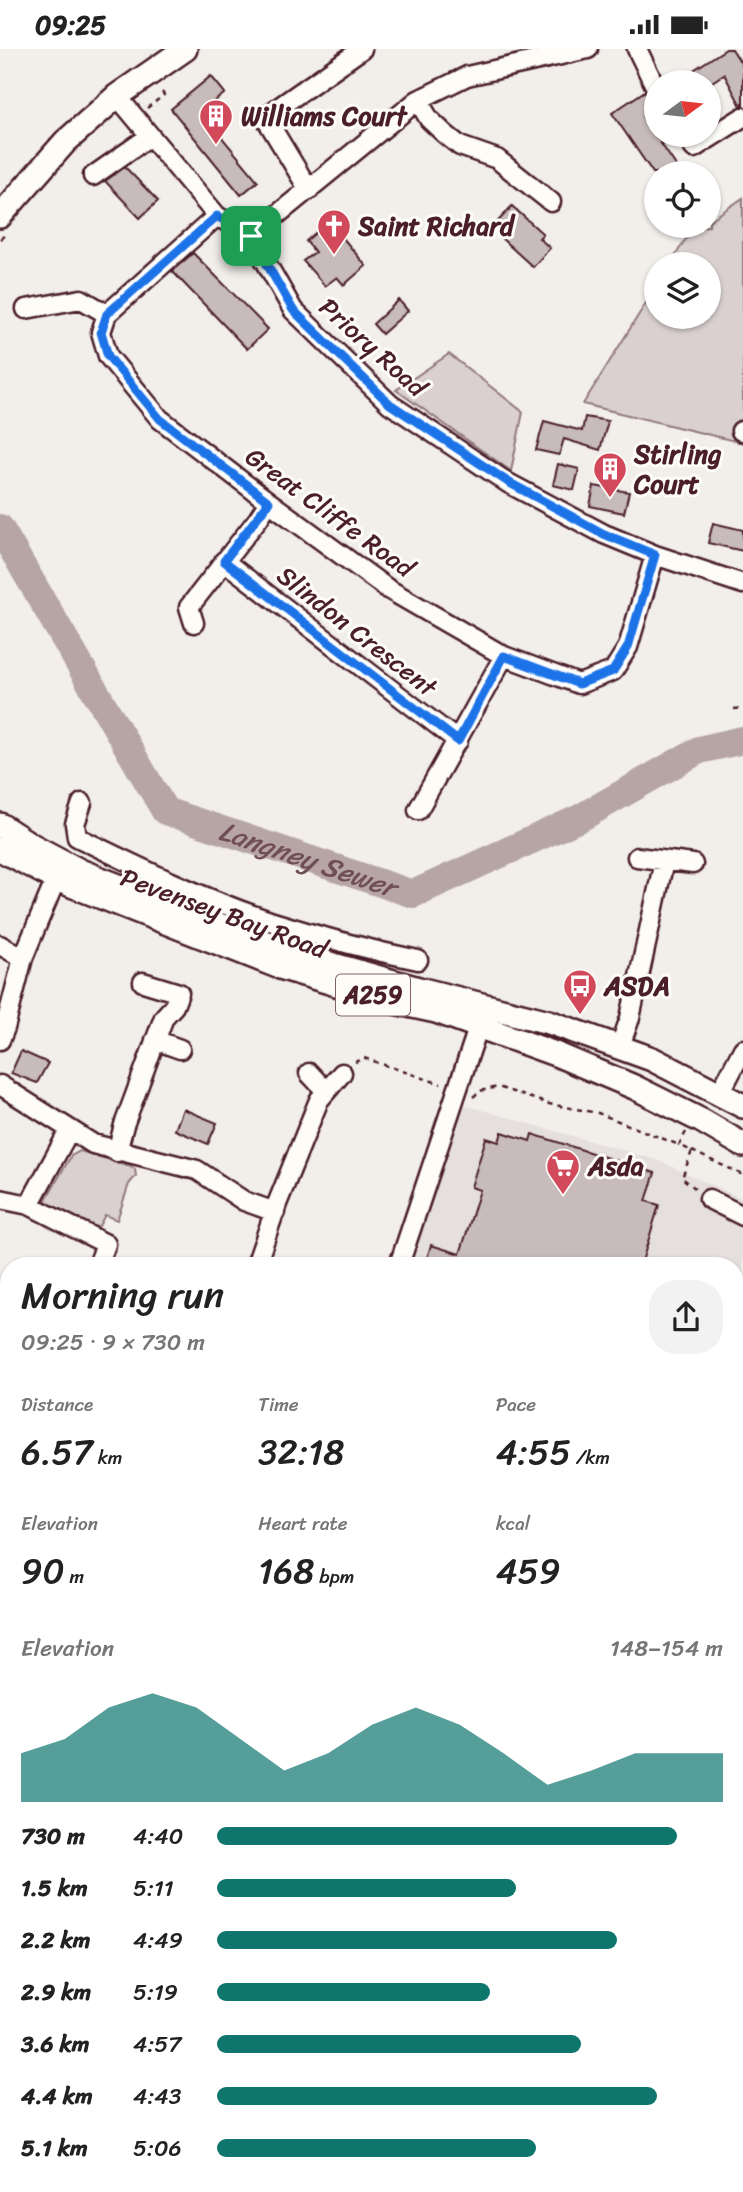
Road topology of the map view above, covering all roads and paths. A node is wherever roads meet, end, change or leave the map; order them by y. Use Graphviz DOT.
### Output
graph roads {
  1 [pos="185,49"];
  2 [pos="362,49"];
  3 [pos="588,49"];
  4 [pos="637,49"];
  5 [pos="647,70"];
  6 [pos="117,96"];
  7 [pos="418,100"];
  8 [pos="743,117"];
  9 [pos="721,131"];
  10 [pos="150,136"];
  11 [pos="93,176"];
  12 [pos="309,190"];
  13 [pos="551,202"];
  14 [pos="2,212"];
  15 [pos="217,216"];
  16 [pos="251,236"];
  17 [pos="26,309"];
  18 [pos="107,314"];
  19 [pos="269,502"];
  20 [pos="655,555"];
  21 [pos="224,561"];
  22 [pos="743,584"];
  23 [pos="194,623"];
  24 [pos="504,656"];
  25 [pos="743,708"];
  26 [pos="734,709"];
  27 [pos="458,741"];
  28 [pos="82,803"];
  29 [pos="418,810"];
  30 [pos="0,825"];
  31 [pos="0,849"];
  32 [pos="637,857"];
  33 [pos="664,861"];
  34 [pos="132,864"];
  35 [pos="693,864"];
  36 [pos="56,879"];
  37 [pos="122,887"];
  38 [pos="0,945"];
  39 [pos="380,952"];
  40 [pos="23,958"];
  41 [pos="418,960"];
  42 [pos="375,977"];
  43 [pos="143,982"];
  44 [pos="479,1025"];
  45 [pos="0,1040"];
  46 [pos="155,1040"];
  47 [pos="620,1046"];
  48 [pos="180,1049"];
  49 [pos="743,1049"];
  50 [pos="309,1073"];
  51 [pos="342,1073"];
  52 [pos="0,1086"];
  53 [pos="457,1090"];
  54 [pos="326,1091"];
  55 [pos="720,1093"];
  56 [pos="743,1106"];
  57 [pos="694,1117"];
  58 [pos="69,1131"];
  59 [pos="680,1145"];
  60 [pos="743,1146"];
  61 [pos="692,1151"];
  62 [pos="117,1152"];
  63 [pos="743,1175"];
  64 [pos="0,1199"];
  65 [pos="709,1199"];
  66 [pos="29,1205"];
  67 [pos="275,1212"];
  68 [pos="743,1216"];
  69 [pos="101,1257"];
  70 [pos="259,1257"];
  71 [pos="401,1257"];
  1 -- 6 [label="main road"];
  2 -- 12 [label="street"];
  3 -- 7 [label="street"];
  4 -- 5 [label="street"];
  6 -- 10 [label="street, Priory Road"];
  6 -- 14 [label="main road"];
  7 -- 12 [label="street"];
  7 -- 13 [label="street"];
  8 -- 9 [label="street"];
  10 -- 11 [label="street"];
  10 -- 15 [label="street, Priory Road"];
  12 -- 16 [label="street"];
  15 -- 16 [label="street, Priory Road"];
  15 -- 18 [label="street"];
  16 -- 20 [label="street, Priory Road"];
  17 -- 18 [label="street"];
  18 -- 19 [label="street, Great Cliffe Road"];
  19 -- 21 [label="street"];
  19 -- 24 [label="street, Great Cliffe Road"];
  20 -- 22 [label="street, Priory Road"];
  20 -- 24 [label="street, Great Cliffe Road"];
  21 -- 23 [label="street"];
  21 -- 27 [label="street, Slindon Crescent"];
  24 -- 27 [label="street"];
  25 -- 26 [label="path"];
  27 -- 29 [label="street"];
  28 -- 34 [label="street"];
  30 -- 37 [label="main road, Pevensey Bay Road / A259"];
  31 -- 36 [label="main road, Pevensey Bay Road / A259"];
  32 -- 33 [label="street"];
  33 -- 35 [label="street"];
  33 -- 47 [label="street"];
  34 -- 37 [label="street"];
  34 -- 39 [label="street"];
  36 -- 40 [label="street"];
  36 -- 44 [label="main road, Pevensey Bay Road / A259"];
  37 -- 42 [label="main road, Pevensey Bay Road / A259"];
  38 -- 40 [label="street"];
  39 -- 41 [label="street"];
  39 -- 42 [label="street"];
  40 -- 45 [label="street"];
  42 -- 47 [label="main road, Pevensey Bay Road / A259"];
  43 -- 46 [label="street"];
  44 -- 53 [label="street"];
  44 -- 57 [label="main road, Pevensey Bay Road / A259"];
  46 -- 48 [label="street"];
  46 -- 62 [label="street"];
  47 -- 55 [label="main road, Pevensey Bay Road / A259"];
  49 -- 55 [label="street"];
  50 -- 54 [label="street"];
  51 -- 53 [label="path"];
  51 -- 54 [label="street"];
  52 -- 58 [label="street"];
  53 -- 59 [label="path"];
  53 -- 71 [label="street"];
  54 -- 67 [label="street"];
  55 -- 56 [label="main road, Pevensey Bay Road / A259"];
  57 -- 59 [label="path"];
  57 -- 60 [label="main road, Pevensey Bay Road / A259"];
  58 -- 62 [label="street"];
  58 -- 66 [label="street"];
  59 -- 61 [label="path"];
  61 -- 63 [label="path"];
  61 -- 65 [label="path"];
  62 -- 67 [label="street"];
  64 -- 66 [label="street"];
  65 -- 68 [label="street"];
  66 -- 69 [label="street"];
  67 -- 70 [label="street"];
}
